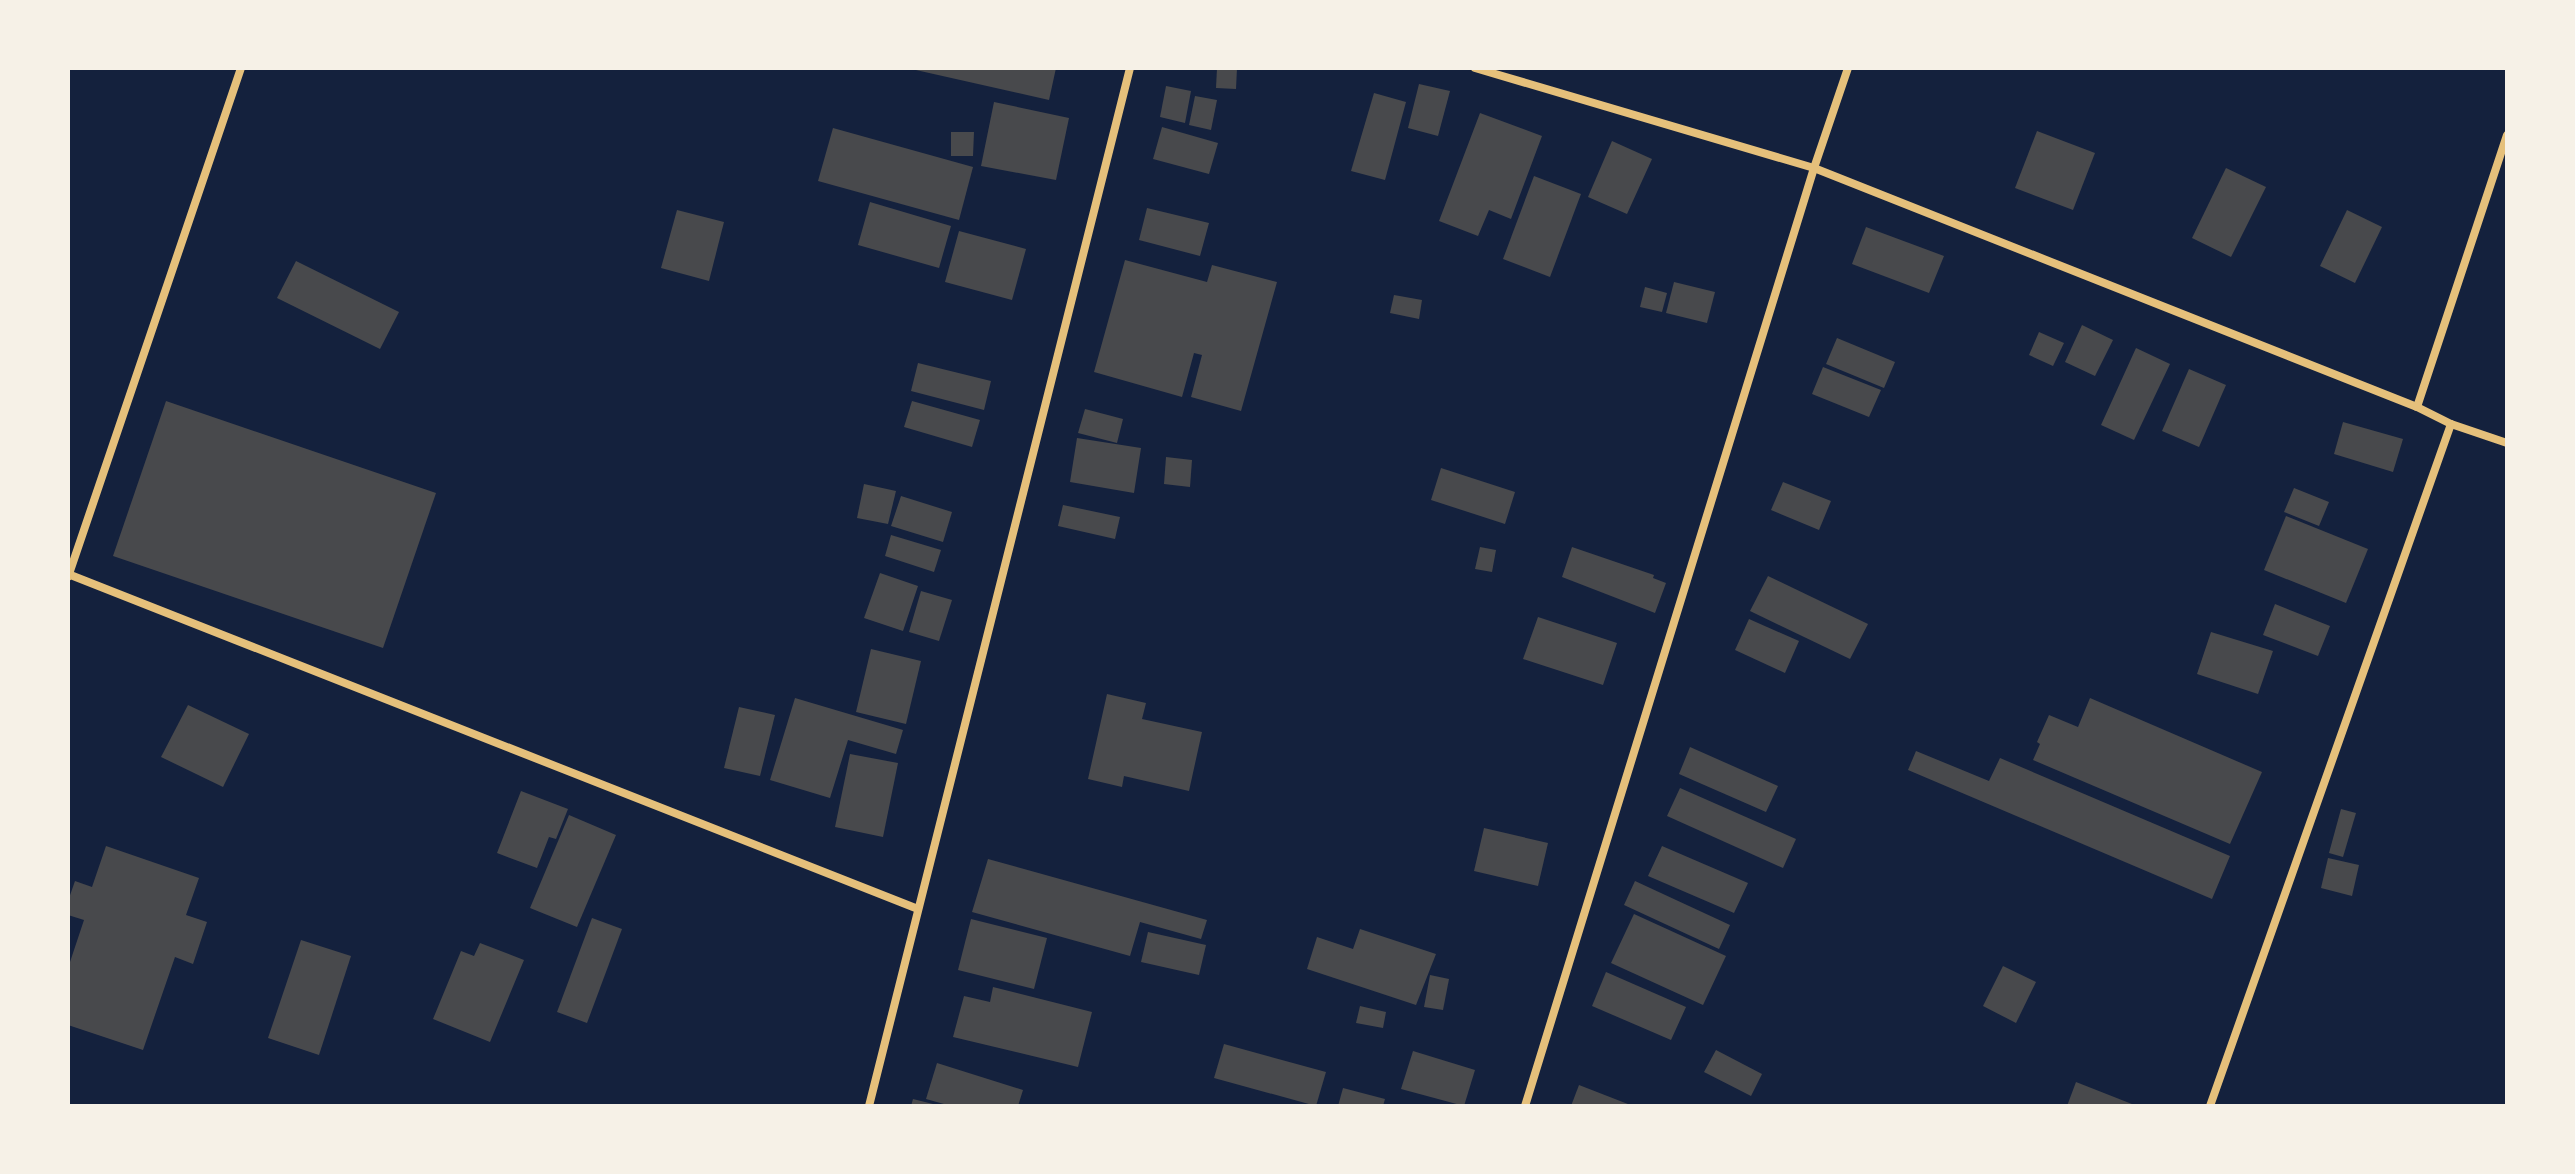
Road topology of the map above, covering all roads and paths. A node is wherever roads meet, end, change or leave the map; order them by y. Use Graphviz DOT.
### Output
graph roads {
  1 [pos="241,68"];
  2 [pos="1130,68"];
  3 [pos="1475,68"];
  4 [pos="1848,68"];
  5 [pos="2507,135"];
  6 [pos="1814,168"];
  7 [pos="2417,407"];
  8 [pos="2451,424"];
  9 [pos="2507,443"];
  10 [pos="68,575"];
  11 [pos="918,909"];
  12 [pos="869,1106"];
  13 [pos="1525,1106"];
  14 [pos="2210,1106"];
  1 -- 10 [label="street"];
  2 -- 11 [label="street"];
  3 -- 6 [label="street"];
  4 -- 6 [label="street"];
  5 -- 7 [label="street"];
  6 -- 7 [label="street"];
  6 -- 13 [label="street"];
  7 -- 8 [label="street"];
  8 -- 9 [label="street"];
  8 -- 14 [label="street"];
  10 -- 11 [label="street"];
  11 -- 12 [label="street"];
}
